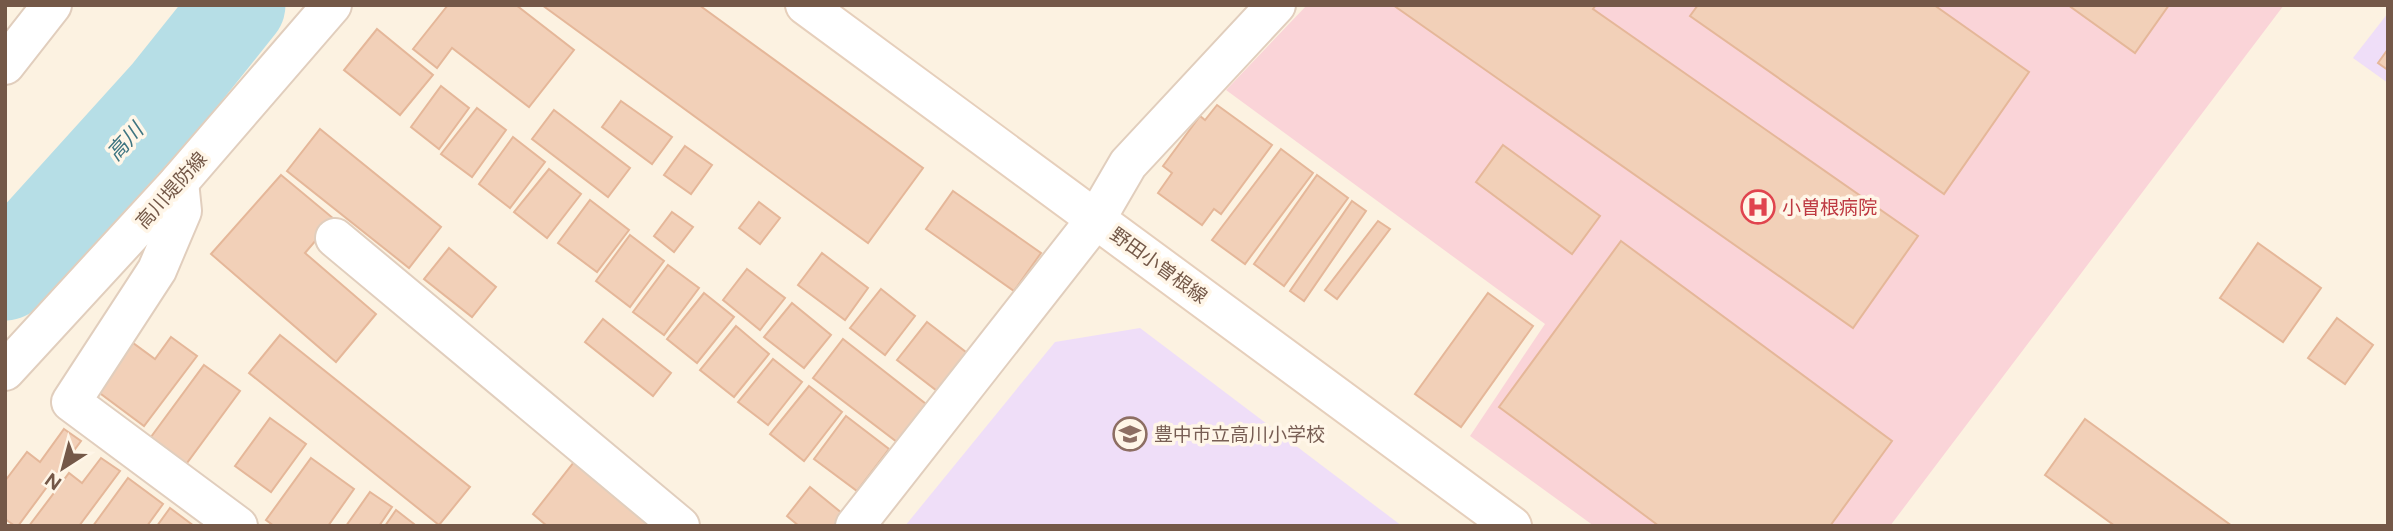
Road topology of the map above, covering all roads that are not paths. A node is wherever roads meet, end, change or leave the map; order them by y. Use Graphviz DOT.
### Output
graph roads {
  1 [pos="52,5"];
  2 [pos="332,5"];
  3 [pos="805,5"];
  4 [pos="1276,5"];
  5 [pos="5,65"];
  6 [pos="179,182"];
  7 [pos="1096,219"];
  8 [pos="335,238"];
  9 [pos="5,371"];
  10 [pos="238,526"];
  11 [pos="680,526"];
  12 [pos="855,526"];
  13 [pos="1512,526"];
  1 -- 5 [label="street"];
  2 -- 6 [label="street, 高川堤防線"];
  3 -- 7 [label="street, 野田小曽根線"];
  4 -- 7 [label="street"];
  6 -- 9 [label="street, 高川堤防線"];
  6 -- 10 [label="street"];
  7 -- 12 [label="street"];
  7 -- 13 [label="street, 野田小曽根線"];
  8 -- 11 [label="street"];
}
